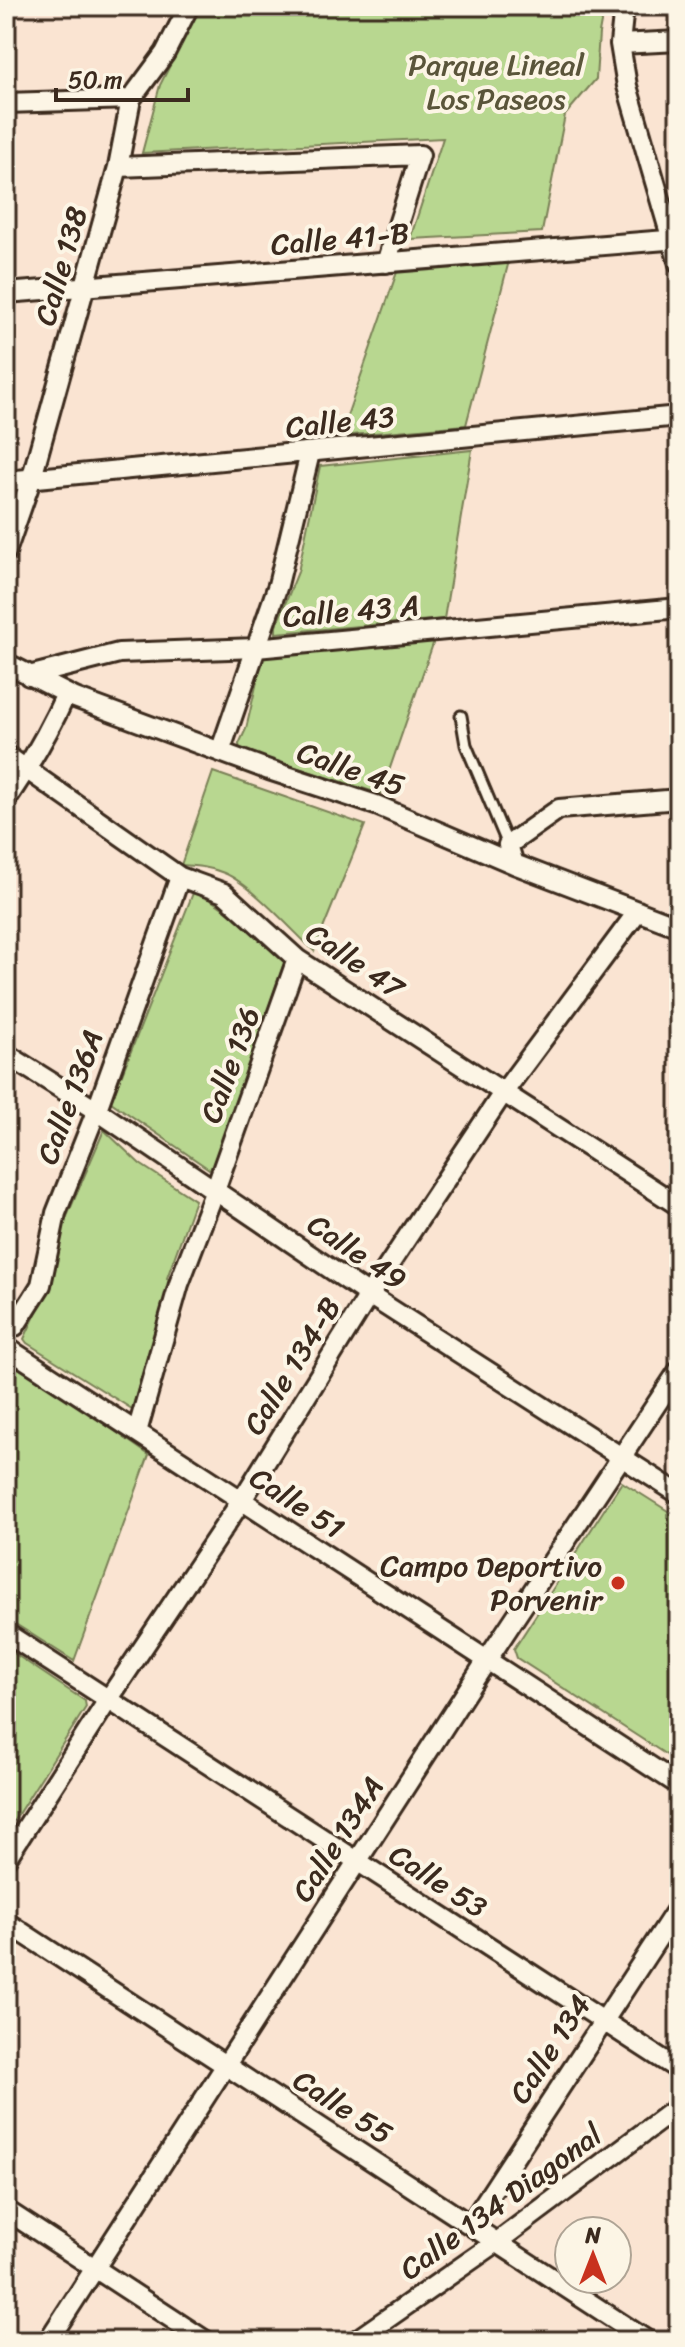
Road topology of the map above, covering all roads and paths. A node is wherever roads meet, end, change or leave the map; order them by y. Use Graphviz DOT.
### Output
graph roads {
  1 [pos="189,6"];
  2 [pos="624,6"];
  3 [pos="679,41"];
  4 [pos="620,44"];
  5 [pos="131,99"];
  6 [pos="6,103"];
  7 [pos="118,167"];
  8 [pos="676,239"];
  9 [pos="386,263"];
  10 [pos="679,264"];
  11 [pos="83,288"];
  12 [pos="6,293"];
  13 [pos="679,416"];
  14 [pos="310,453"];
  15 [pos="31,480"];
  16 [pos="6,481"];
  17 [pos="6,552"];
  18 [pos="679,608"];
  19 [pos="256,648"];
  20 [pos="6,663"];
  21 [pos="29,676"];
  22 [pos="66,694"];
  23 [pos="461,716"];
  24 [pos="220,752"];
  25 [pos="6,755"];
  26 [pos="28,768"];
  27 [pos="679,799"];
  28 [pos="6,800"];
  29 [pos="508,845"];
  30 [pos="514,864"];
  31 [pos="180,877"];
  32 [pos="638,911"];
  33 [pos="679,927"];
  34 [pos="297,959"];
  35 [pos="6,1054"];
  36 [pos="503,1093"];
  37 [pos="96,1112"];
  38 [pos="215,1190"];
  39 [pos="679,1206"];
  40 [pos="369,1295"];
  41 [pos="6,1331"];
  42 [pos="6,1347"];
  43 [pos="679,1370"];
  44 [pos="137,1432"];
  45 [pos="622,1456"];
  46 [pos="679,1494"];
  47 [pos="242,1500"];
  48 [pos="6,1633"];
  49 [pos="487,1660"];
  50 [pos="108,1700"];
  51 [pos="679,1785"];
  52 [pos="6,1859"];
  53 [pos="357,1862"];
  54 [pos="679,1906"];
  55 [pos="6,1922"];
  56 [pos="602,2020"];
  57 [pos="226,2063"];
  58 [pos="679,2070"];
  59 [pos="679,2106"];
  60 [pos="6,2210"];
  61 [pos="470,2225"];
  62 [pos="497,2242"];
  63 [pos="94,2268"];
  64 [pos="48,2341"];
  65 [pos="206,2341"];
  66 [pos="355,2341"];
  67 [pos="648,2341"];
  1 -- 5 [label="street, Calle 138"];
  2 -- 4 [label="street"];
  3 -- 4 [label="street"];
  4 -- 8 [label="street"];
  5 -- 6 [label="street"];
  5 -- 7 [label="street, Calle 138"];
  7 -- 9 [label="street"];
  7 -- 11 [label="street, Calle 138"];
  8 -- 9 [label="street, Calle 41-B"];
  8 -- 10 [label="street"];
  9 -- 11 [label="street, Calle 41-B"];
  11 -- 12 [label="street, Calle 41-B"];
  11 -- 15 [label="street, Calle 138"];
  13 -- 14 [label="street, Calle 43"];
  14 -- 15 [label="street, Calle 43"];
  14 -- 19 [label="street"];
  15 -- 16 [label="street, Calle 43"];
  15 -- 17 [label="street, Calle 138"];
  18 -- 19 [label="street, Calle 43 A"];
  19 -- 21 [label="street, Calle 43 A"];
  19 -- 24 [label="street"];
  20 -- 21 [label="street, Calle 45"];
  21 -- 22 [label="street, Calle 45"];
  22 -- 24 [label="street, Calle 45"];
  22 -- 26 [label="street"];
  23 -- 29 [label="lane"];
  24 -- 30 [label="street, Calle 45"];
  25 -- 26 [label="street, Calle 47"];
  26 -- 28 [label="street"];
  26 -- 31 [label="street, Calle 47"];
  27 -- 29 [label="street"];
  29 -- 30 [label="street"];
  30 -- 32 [label="street, Calle 45"];
  31 -- 34 [label="street, Calle 47"];
  31 -- 37 [label="street, Calle 136A"];
  32 -- 33 [label="street, Calle 45"];
  32 -- 36 [label="street, Calle 134-B"];
  34 -- 36 [label="street, Calle 47"];
  34 -- 38 [label="street, Calle 136"];
  35 -- 37 [label="street, Calle 49"];
  36 -- 39 [label="street, Calle 47"];
  36 -- 40 [label="street, Calle 134-B"];
  37 -- 38 [label="street, Calle 49"];
  37 -- 41 [label="street, Calle 136A"];
  38 -- 40 [label="street, Calle 49"];
  38 -- 44 [label="street, Calle 136"];
  40 -- 45 [label="street, Calle 49"];
  40 -- 47 [label="street, Calle 134-B"];
  42 -- 44 [label="street, Calle 51"];
  43 -- 45 [label="street, Calle 134A"];
  44 -- 47 [label="street, Calle 51"];
  45 -- 46 [label="street, Calle 49"];
  45 -- 49 [label="street, Calle 134A"];
  47 -- 49 [label="street, Calle 51"];
  47 -- 50 [label="street, Calle 134-B"];
  48 -- 50 [label="street, Calle 53"];
  49 -- 51 [label="street, Calle 51"];
  49 -- 53 [label="street, Calle 134A"];
  50 -- 52 [label="street, Calle 134-B"];
  50 -- 53 [label="street, Calle 53"];
  53 -- 56 [label="street, Calle 53"];
  53 -- 57 [label="street, Calle 134A"];
  54 -- 56 [label="street, Calle 134"];
  55 -- 57 [label="street, Calle 55"];
  56 -- 58 [label="street, Calle 53"];
  56 -- 61 [label="street, Calle 134"];
  57 -- 61 [label="street, Calle 55"];
  57 -- 63 [label="street, Calle 134A"];
  59 -- 62 [label="street, Calle 134 Diagonal"];
  60 -- 63 [label="street"];
  61 -- 62 [label="street, Calle 55"];
  62 -- 66 [label="street, Calle 134 Diagonal"];
  62 -- 67 [label="street, Calle 55"];
  63 -- 64 [label="street, Calle 134A"];
  63 -- 65 [label="street"];
}
